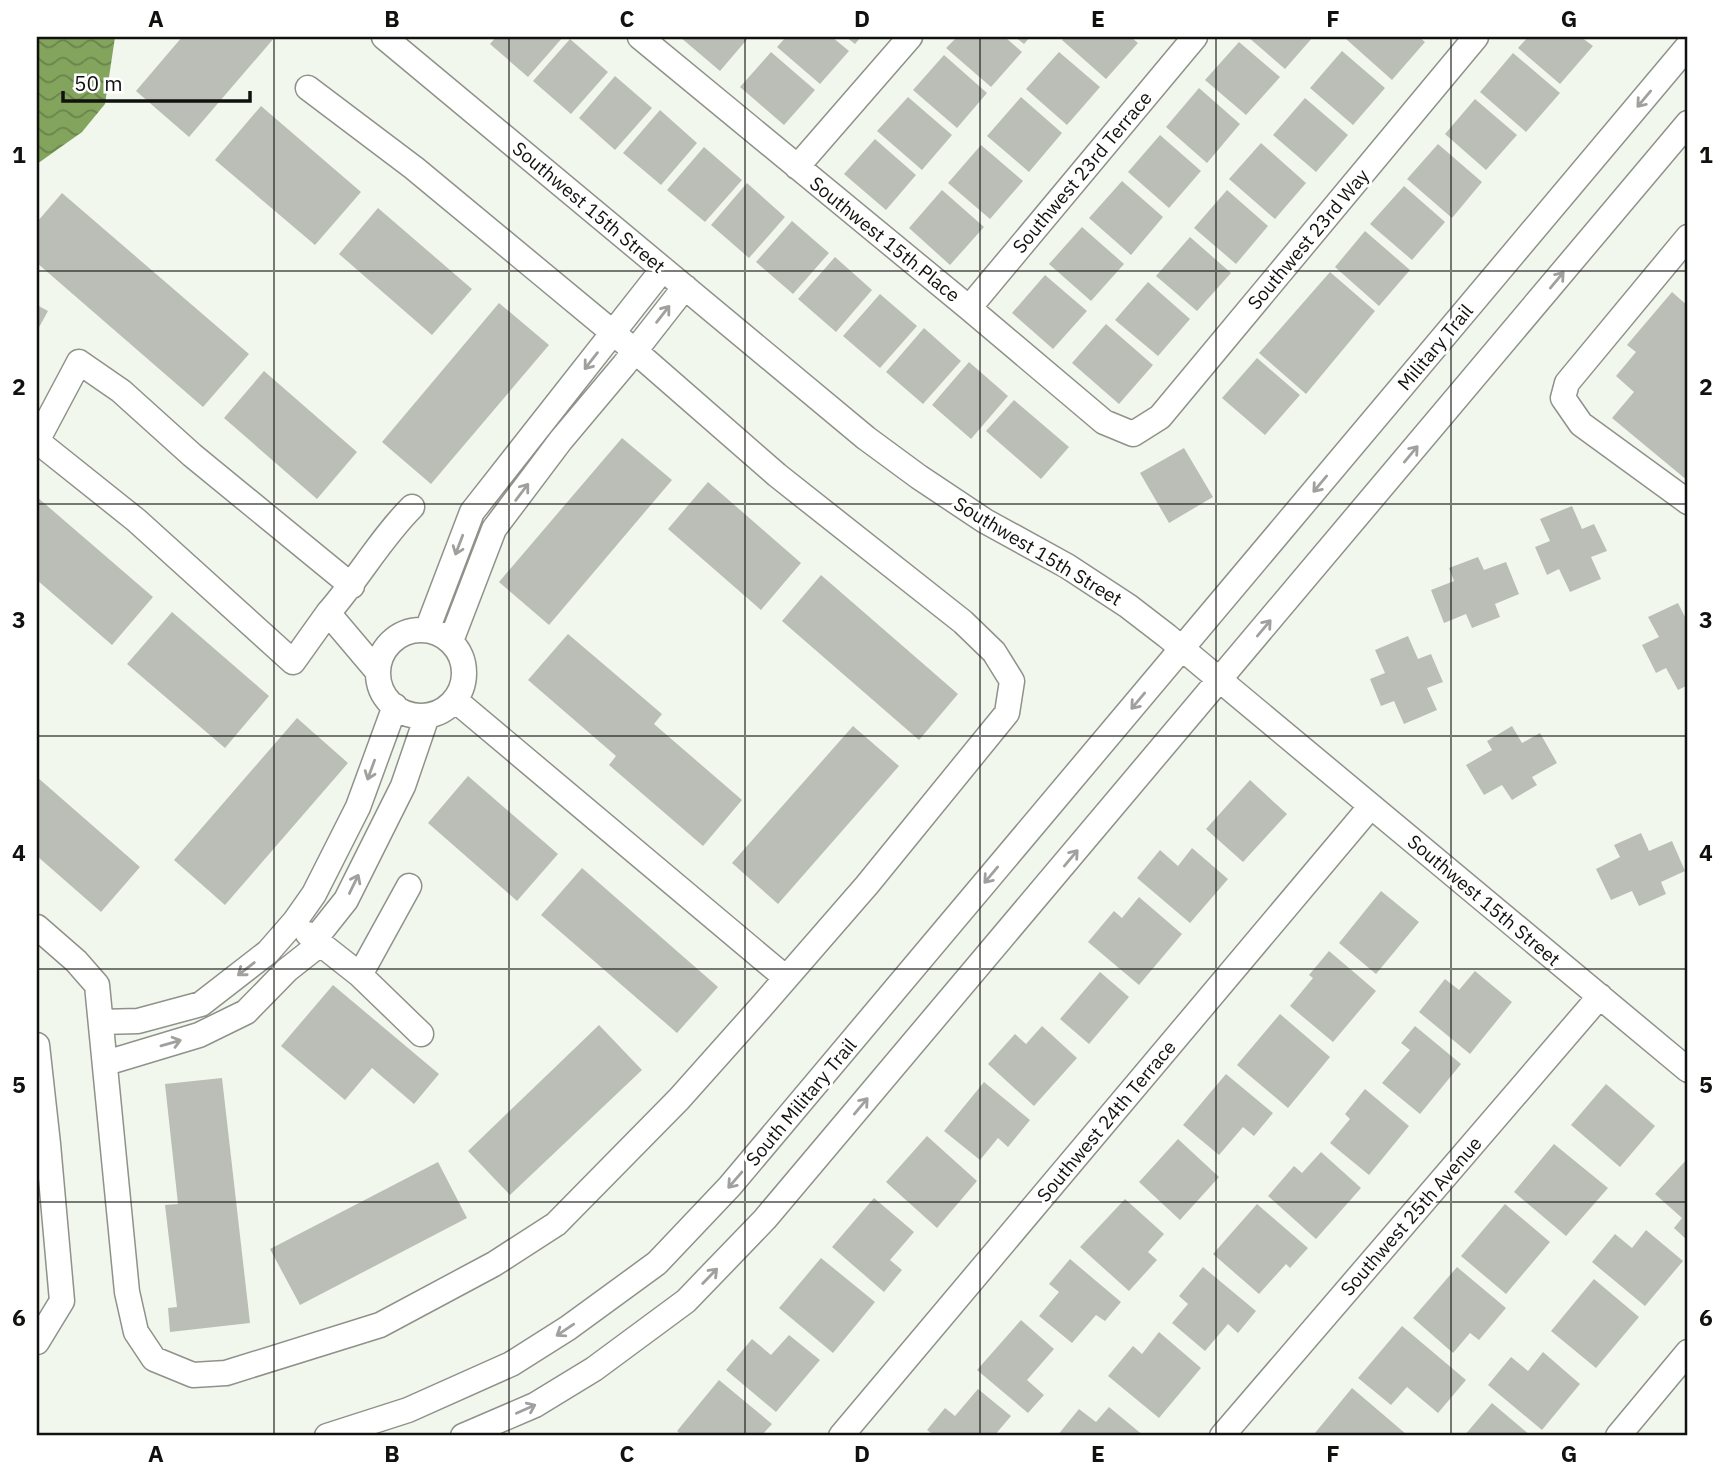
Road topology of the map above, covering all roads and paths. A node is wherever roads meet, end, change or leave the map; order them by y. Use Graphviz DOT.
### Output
graph roads {
  1 [pos="384,37"];
  2 [pos="640,37"];
  3 [pos="910,37"];
  4 [pos="1195,37"];
  5 [pos="1476,37"];
  6 [pos="1688,46"];
  7 [pos="308,88"];
  8 [pos="1688,123"];
  9 [pos="797,167"];
  10 [pos="1688,237"];
  11 [pos="663,269"];
  12 [pos="685,287"];
  13 [pos="969,307"];
  14 [pos="613,334"];
  15 [pos="635,351"];
  16 [pos="1133,434"];
  17 [pos="1688,502"];
  18 [pos="412,507"];
  19 [pos="352,586"];
  20 [pos="328,613"];
  21 [pos="427,630"];
  22 [pos="451,641"];
  23 [pos="1181,648"];
  24 [pos="377,671"];
  25 [pos="1220,681"];
  26 [pos="455,700"];
  27 [pos="395,706"];
  28 [pos="427,716"];
  29 [pos="1371,806"];
  30 [pos="409,886"];
  31 [pos="295,922"];
  32 [pos="37,927"];
  33 [pos="317,942"];
  34 [pos="360,975"];
  35 [pos="786,978"];
  36 [pos="1600,996"];
  37 [pos="102,1022"];
  38 [pos="421,1034"];
  39 [pos="37,1045"];
  40 [pos="106,1063"];
  41 [pos="1688,1070"];
  42 [pos="37,1342"];
  43 [pos="1688,1352"];
  44 [pos="327,1436"];
  45 [pos="463,1436"];
  46 [pos="841,1436"];
  47 [pos="1222,1436"];
  48 [pos="1618,1436"];
  1 -- 11 [label="street, Southwest 15th Street"];
  2 -- 9 [label="street, Southwest 15th Place"];
  3 -- 9 [label="street"];
  4 -- 13 [label="street, Southwest 23rd Terrace"];
  5 -- 16 [label="street, Southwest 23rd Way"];
  6 -- 23 [label="street, Military Trail, one-way"];
  7 -- 14 [label="street"];
  25 -- 8 [label="street, one-way"];
  9 -- 13 [label="street, Southwest 15th Place"];
  10 -- 17 [label="street"];
  11 -- 12 [label="street, Southwest 15th Street"];
  11 -- 14 [label="street"];
  15 -- 12 [label="street, one-way"];
  12 -- 23 [label="street, Southwest 15th Street"];
  13 -- 16 [label="street, Southwest 15th Place"];
  14 -- 15 [label="street"];
  14 -- 21 [label="street, one-way"];
  22 -- 15 [label="street, one-way"];
  15 -- 35 [label="street"];
  18 -- 19 [label="street"];
  19 -- 20 [label="street"];
  19 -- 20 [label="street"];
  20 -- 24 [label="street"];
  21 -- 22 [label="street"];
  21 -- 24 [label="street"];
  22 -- 26 [label="street"];
  23 -- 25 [label="street, Southwest 15th Street"];
  23 -- 44 [label="street, South Military Trail, one-way"];
  24 -- 27 [label="street"];
  25 -- 29 [label="street, Southwest 15th Street"];
  45 -- 25 [label="street, one-way"];
  26 -- 28 [label="street"];
  26 -- 35 [label="street"];
  27 -- 28 [label="street"];
  27 -- 31 [label="street, one-way"];
  33 -- 28 [label="street, one-way"];
  29 -- 36 [label="street, Southwest 15th Street"];
  29 -- 46 [label="street, Southwest 24th Terrace"];
  30 -- 34 [label="street"];
  31 -- 33 [label="street"];
  31 -- 37 [label="street, one-way"];
  32 -- 37 [label="street"];
  33 -- 34 [label="street"];
  40 -- 33 [label="street, one-way"];
  34 -- 38 [label="street"];
  35 -- 40 [label="street"];
  36 -- 41 [label="street, Southwest 15th Street"];
  36 -- 47 [label="street, Southwest 25th Avenue"];
  37 -- 40 [label="street"];
  39 -- 42 [label="street"];
  43 -- 48 [label="street"];
}
